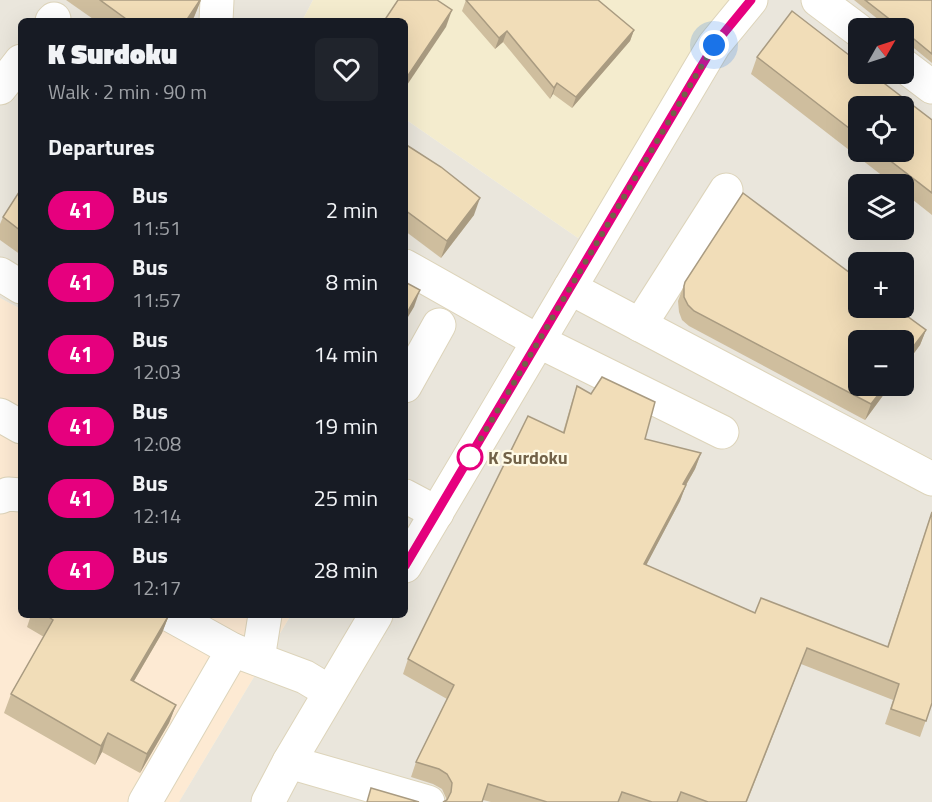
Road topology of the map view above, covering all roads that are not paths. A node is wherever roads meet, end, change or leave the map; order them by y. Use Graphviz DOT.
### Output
graph roads {
  1 [pos="217,0"];
  2 [pos="752,0"];
  3 [pos="818,0"];
  4 [pos="216,18"];
  5 [pos="848,22"];
  6 [pos="18,65"];
  7 [pos="914,73"];
  8 [pos="932,87"];
  9 [pos="0,88"];
  10 [pos="726,190"];
  11 [pos="408,268"];
  12 [pos="0,274"];
  13 [pos="18,285"];
  14 [pos="570,288"];
  15 [pos="439,325"];
  16 [pos="640,325"];
  17 [pos="538,341"];
  18 [pos="408,381"];
  19 [pos="0,415"];
  20 [pos="18,425"];
  21 [pos="722,432"];
  22 [pos="932,478"];
  23 [pos="18,495"];
  24 [pos="0,497"];
  25 [pos="408,498"];
  26 [pos="437,513"];
  27 [pos="408,561"];
  28 [pos="176,618"];
  29 [pos="264,618"];
  30 [pos="374,618"];
  31 [pos="245,655"];
  32 [pos="330,692"];
  33 [pos="289,762"];
  34 [pos="145,802"];
  35 [pos="268,802"];
  36 [pos="428,802"];
  1 -- 4 [label="street"];
  2 -- 14 [label="street"];
  3 -- 5 [label="street"];
  6 -- 9 [label="street"];
  7 -- 8 [label="street"];
  10 -- 16 [label="street"];
  11 -- 17 [label="street"];
  12 -- 13 [label="street"];
  14 -- 16 [label="street"];
  14 -- 17 [label="street"];
  15 -- 18 [label="street"];
  16 -- 22 [label="street"];
  17 -- 21 [label="street"];
  17 -- 26 [label="street"];
  19 -- 20 [label="street"];
  23 -- 24 [label="street"];
  25 -- 26 [label="street"];
  26 -- 27 [label="street"];
  28 -- 31 [label="street"];
  29 -- 31 [label="street"];
  30 -- 32 [label="street"];
  31 -- 32 [label="street"];
  31 -- 34 [label="street"];
  32 -- 33 [label="street"];
  33 -- 35 [label="street"];
  33 -- 36 [label="street"];
}
